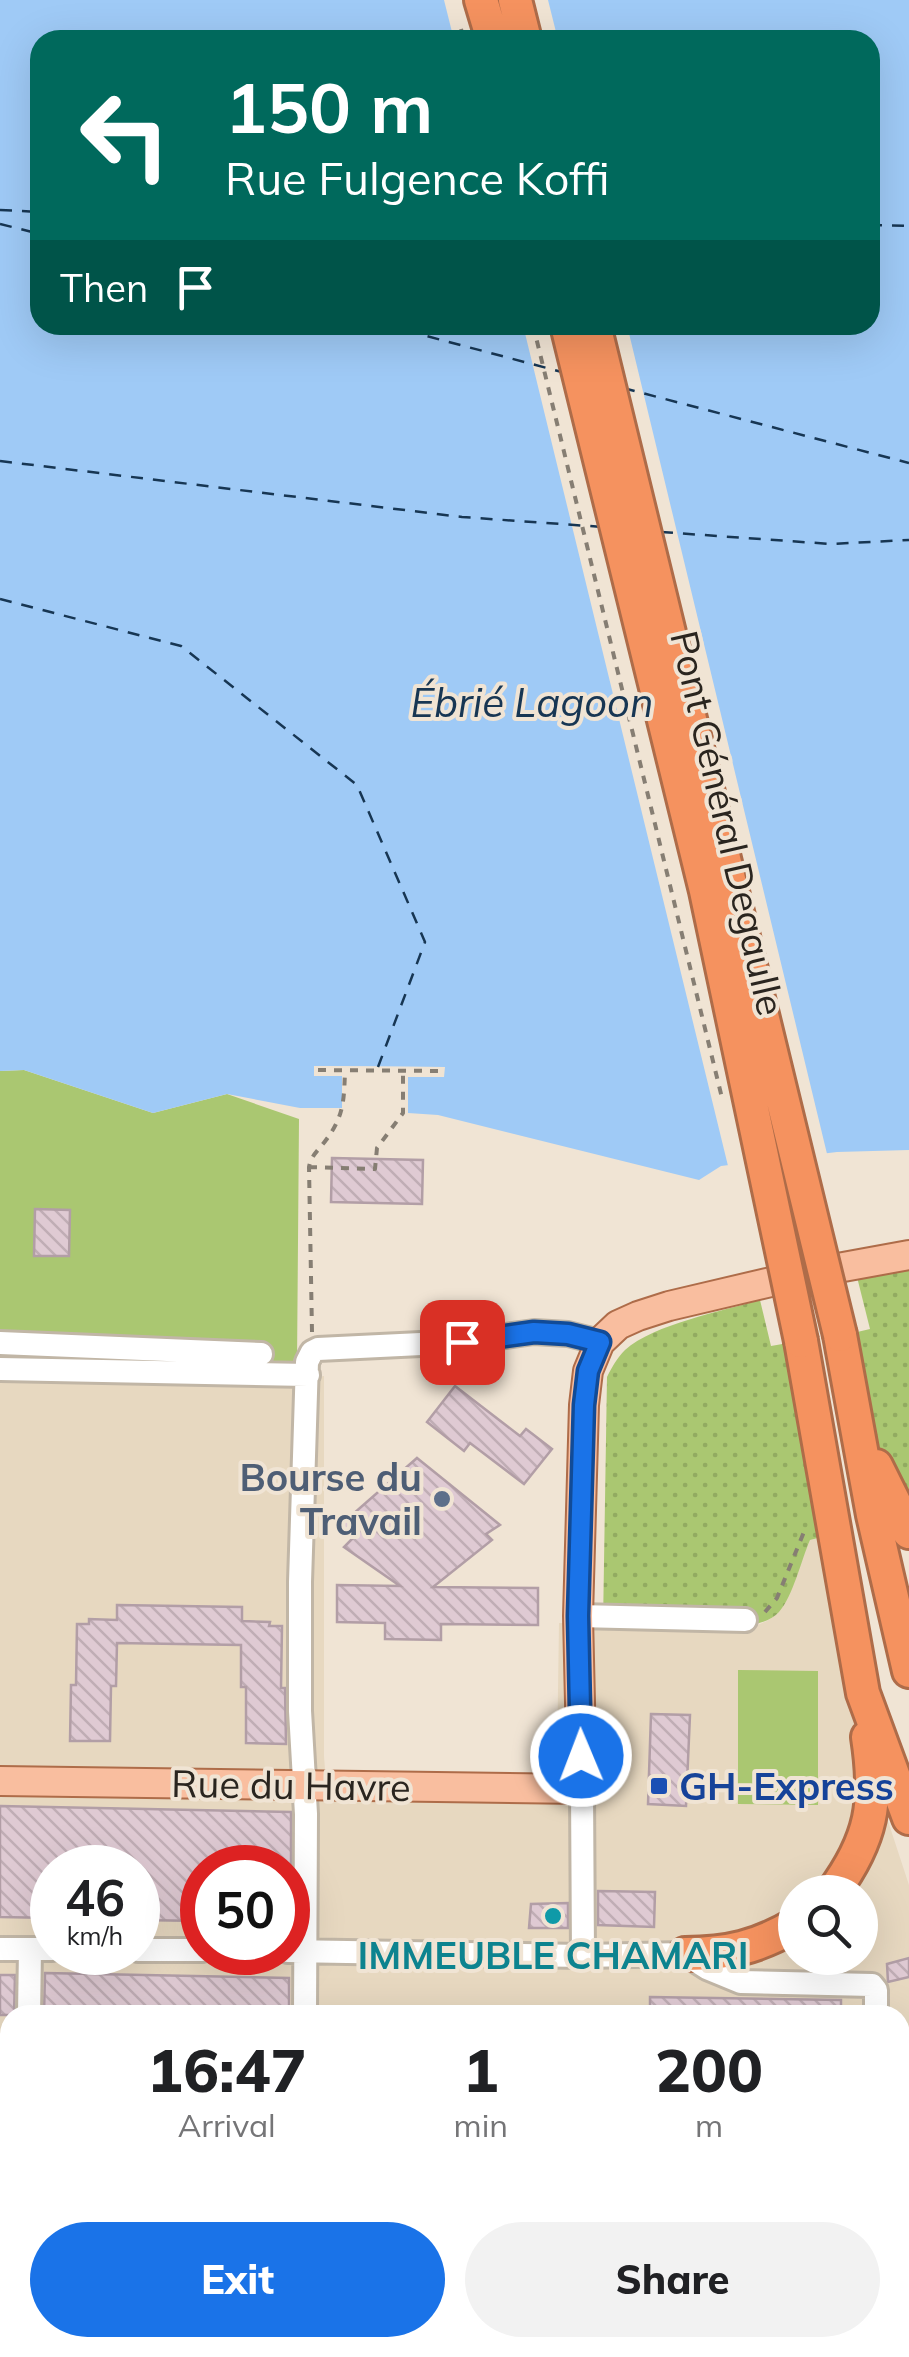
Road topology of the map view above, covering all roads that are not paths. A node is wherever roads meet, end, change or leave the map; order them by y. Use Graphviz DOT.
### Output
graph roads {
  1 [pos="481,0"];
  2 [pos="515,0"];
  3 [pos="490,30"];
  4 [pos="522,30"];
  5 [pos="569,335"];
  6 [pos="596,335"];
  7 [pos="909,1255"];
  8 [pos="600,1342"];
  9 [pos="0,1343"];
  10 [pos="261,1354"];
  11 [pos="310,1363"];
  12 [pos="0,1369"];
  13 [pos="856,1421"];
  14 [pos="909,1532"];
  15 [pos="578,1616"];
  16 [pos="746,1620"];
  17 [pos="909,1671"];
  18 [pos="863,1693"];
  19 [pos="0,1781"];
  20 [pos="304,1785"];
  21 [pos="582,1789"];
  22 [pos="909,1818"];
  23 [pos="301,1845"];
  24 [pos="846,1875"];
  25 [pos="778,1935"];
  26 [pos="0,1948"];
  27 [pos="30,1949"];
  28 [pos="310,1951"];
  29 [pos="685,1954"];
  30 [pos="583,1956"];
  31 [pos="37,1975"];
  32 [pos="300,1975"];
  33 [pos="32,2005"];
  34 [pos="304,2005"];
  35 [pos="876,2005"];
  1 -- 3 [label="highway"];
  2 -- 4 [label="highway"];
  5 -- 18 [label="highway, Pont Général Degaulle, bridge"];
  6 -- 13 [label="highway, Pont Général Degaulle, bridge"];
  7 -- 8 [label="main road"];
  8 -- 11 [label="street"];
  8 -- 15 [label="main road"];
  9 -- 10 [label="street"];
  11 -- 12 [label="street"];
  11 -- 20 [label="street"];
  13 -- 14 [label="highway"];
  13 -- 17 [label="highway"];
  15 -- 16 [label="street"];
  15 -- 21 [label="main road"];
  18 -- 22 [label="highway"];
  18 -- 24 [label="highway"];
  19 -- 20 [label="main road, Rue du Havre"];
  20 -- 21 [label="main road, Rue du Havre"];
  20 -- 23 [label="street"];
  21 -- 30 [label="street"];
  25 -- 29 [label="highway"];
  26 -- 27 [label="street"];
  28 -- 30 [label="street"];
  29 -- 30 [label="street"];
  29 -- 35 [label="street"];
  31 -- 33 [label="street"];
  32 -- 34 [label="street"];
}
